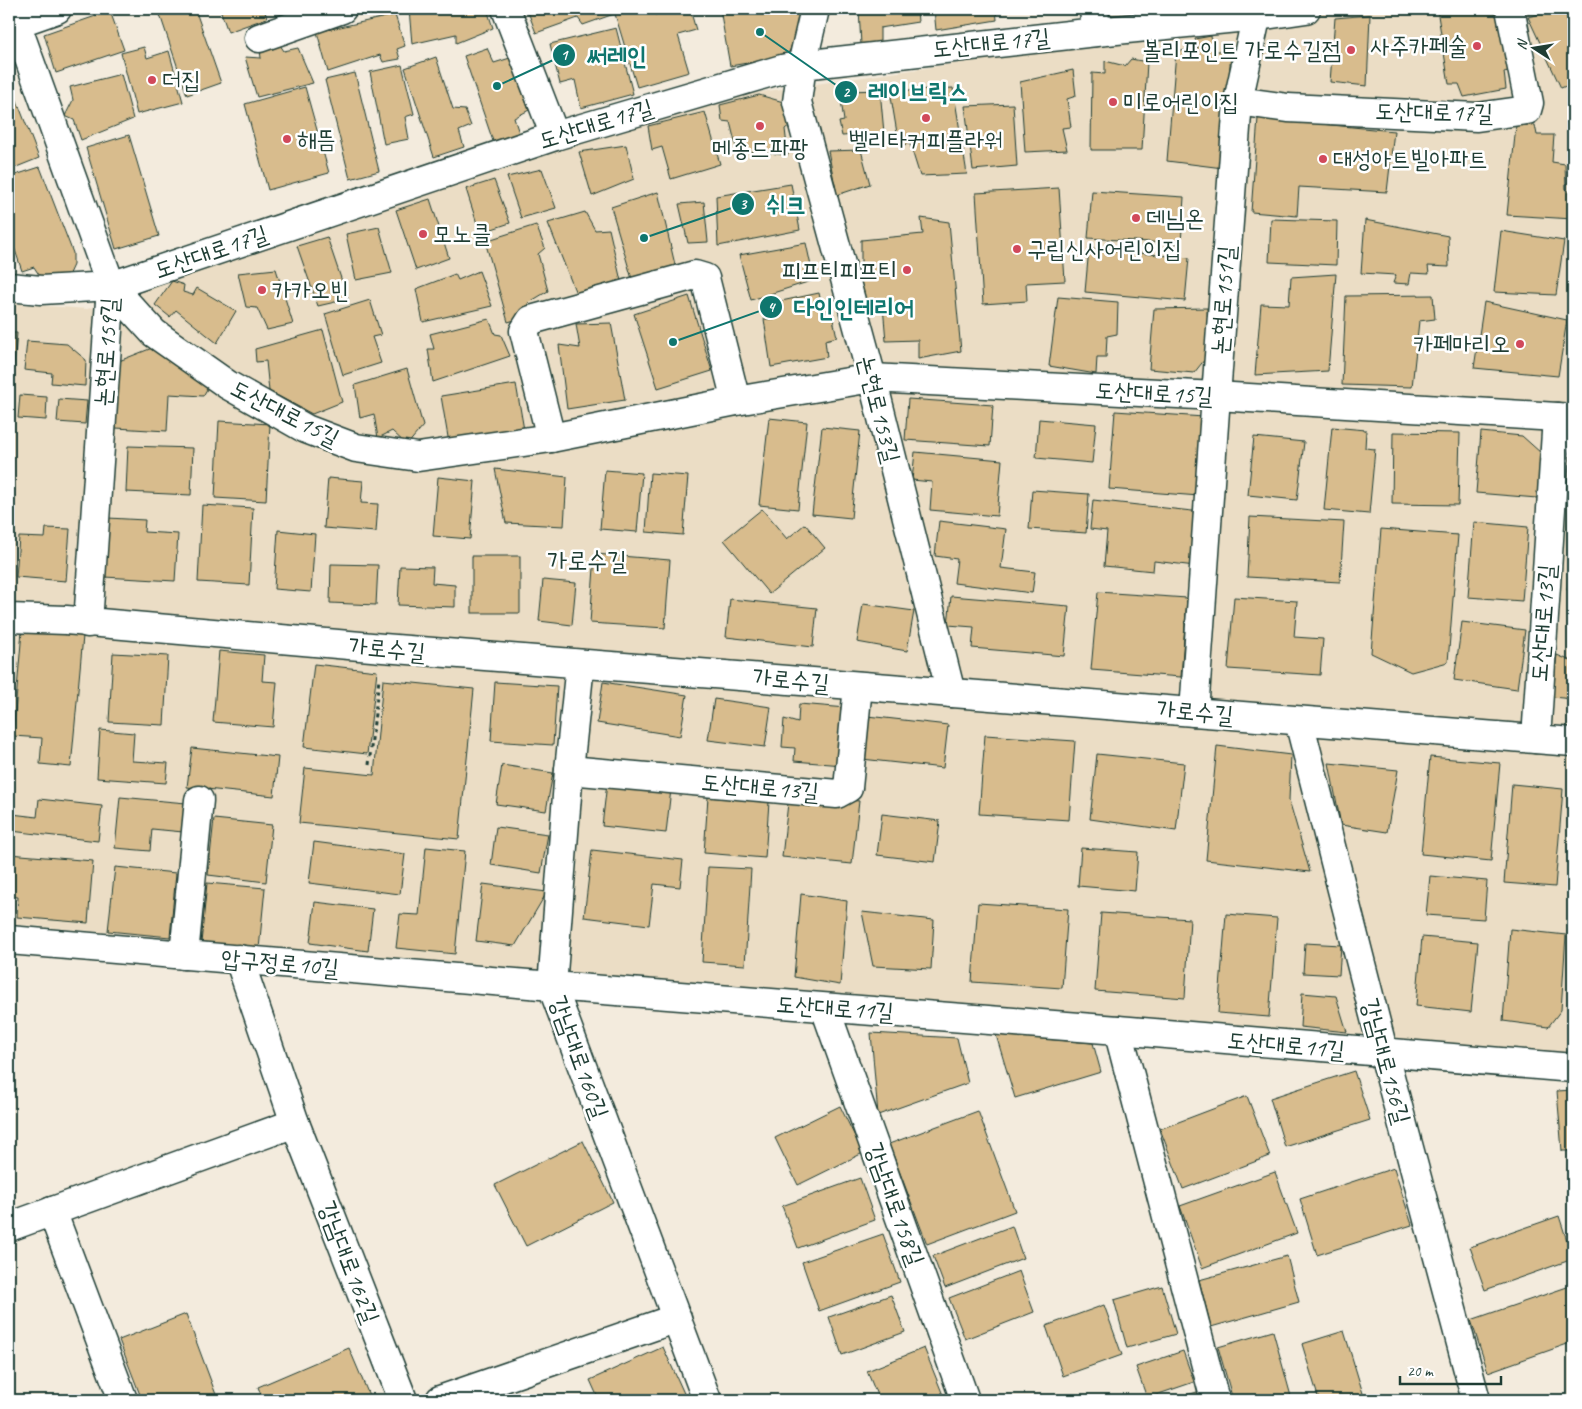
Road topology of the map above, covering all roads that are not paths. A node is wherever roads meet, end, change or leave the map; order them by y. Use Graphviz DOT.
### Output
graph roads {
  1 [pos="57,9"];
  2 [pos="342,9"];
  3 [pos="506,9"];
  4 [pos="815,9"];
  5 [pos="1306,9"];
  6 [pos="1510,9"];
  7 [pos="1258,13"];
  8 [pos="14,16"];
  9 [pos="1095,20"];
  10 [pos="259,38"];
  11 [pos="802,65"];
  12 [pos="1238,101"];
  13 [pos="555,136"];
  14 [pos="111,286"];
  15 [pos="9,287"];
  16 [pos="872,378"];
  17 [pos="1216,396"];
  18 [pos="736,401"];
  19 [pos="1565,418"];
  20 [pos="552,438"];
  21 [pos="9,618"];
  22 [pos="88,623"];
  23 [pos="580,664"];
  24 [pos="858,686"];
  25 [pos="951,693"];
  26 [pos="1194,712"];
  27 [pos="1298,721"];
  28 [pos="1536,740"];
  29 [pos="1573,742"];
  30 [pos="569,770"];
  31 [pos="199,800"];
  32 [pos="9,940"];
  33 [pos="184,955"];
  34 [pos="239,959"];
  35 [pos="552,986"];
  36 [pos="824,1008"];
  37 [pos="1118,1030"];
  38 [pos="1384,1054"];
  39 [pos="1573,1068"];
  40 [pos="295,1123"];
  41 [pos="52,1211"];
  42 [pos="9,1227"];
  43 [pos="677,1318"];
  44 [pos="123,1400"];
  45 [pos="403,1400"];
  46 [pos="440,1400"];
  47 [pos="707,1400"];
  48 [pos="965,1400"];
  49 [pos="1215,1400"];
  50 [pos="1476,1400"];
  1 -- 8 [label="street"];
  2 -- 10 [label="street"];
  3 -- 13 [label="street"];
  4 -- 11 [label="street, 논현로153길"];
  5 -- 7 [label="street, 도산대로17길"];
  6 -- 12 [label="street, 도산대로17길"];
  7 -- 9 [label="street, 도산대로17길"];
  7 -- 12 [label="street, 논현로151길"];
  8 -- 14 [label="street, 논현로159길"];
  9 -- 11 [label="street, 도산대로17길"];
  11 -- 13 [label="street, 도산대로17길"];
  11 -- 16 [label="street, 논현로153길"];
  12 -- 17 [label="street, 논현로151길"];
  13 -- 14 [label="street, 도산대로17길"];
  14 -- 15 [label="street, 도산대로17길"];
  14 -- 20 [label="street, 도산대로15길"];
  14 -- 22 [label="street, 논현로159길"];
  16 -- 17 [label="street, 도산대로15길"];
  16 -- 18 [label="street, 도산대로15길"];
  16 -- 25 [label="street, 논현로153길"];
  17 -- 19 [label="street, 도산대로15길"];
  17 -- 26 [label="street, 논현로151길"];
  18 -- 20 [label="street, 도산대로15길"];
  18 -- 20 [label="street"];
  19 -- 28 [label="street, 도산대로13길"];
  21 -- 22 [label="street, 가로수길"];
  22 -- 23 [label="street, 가로수길"];
  23 -- 24 [label="street, 가로수길"];
  23 -- 30 [label="street, 강남대로160길"];
  24 -- 25 [label="street, 가로수길"];
  24 -- 30 [label="street, 도산대로13길"];
  25 -- 26 [label="street, 가로수길"];
  26 -- 27 [label="street, 가로수길"];
  27 -- 28 [label="street, 가로수길"];
  27 -- 38 [label="street, 강남대로156길"];
  28 -- 29 [label="street, 가로수길"];
  30 -- 35 [label="street, 강남대로160길"];
  31 -- 33 [label="street"];
  32 -- 33 [label="street, 압구정로10길"];
  33 -- 34 [label="street, 압구정로10길"];
  34 -- 35 [label="street, 압구정로10길"];
  34 -- 40 [label="street, 강남대로162길"];
  35 -- 36 [label="street, 도산대로11길"];
  35 -- 43 [label="street, 강남대로160길"];
  36 -- 37 [label="street, 도산대로11길"];
  36 -- 48 [label="street, 강남대로158길"];
  37 -- 38 [label="street, 도산대로11길"];
  37 -- 49 [label="street"];
  38 -- 39 [label="street, 도산대로11길"];
  38 -- 50 [label="street, 강남대로156길"];
  40 -- 41 [label="street"];
  40 -- 45 [label="street, 강남대로162길"];
  41 -- 42 [label="street"];
  41 -- 44 [label="street"];
  43 -- 46 [label="street"];
  43 -- 47 [label="street, 강남대로160길"];
}
